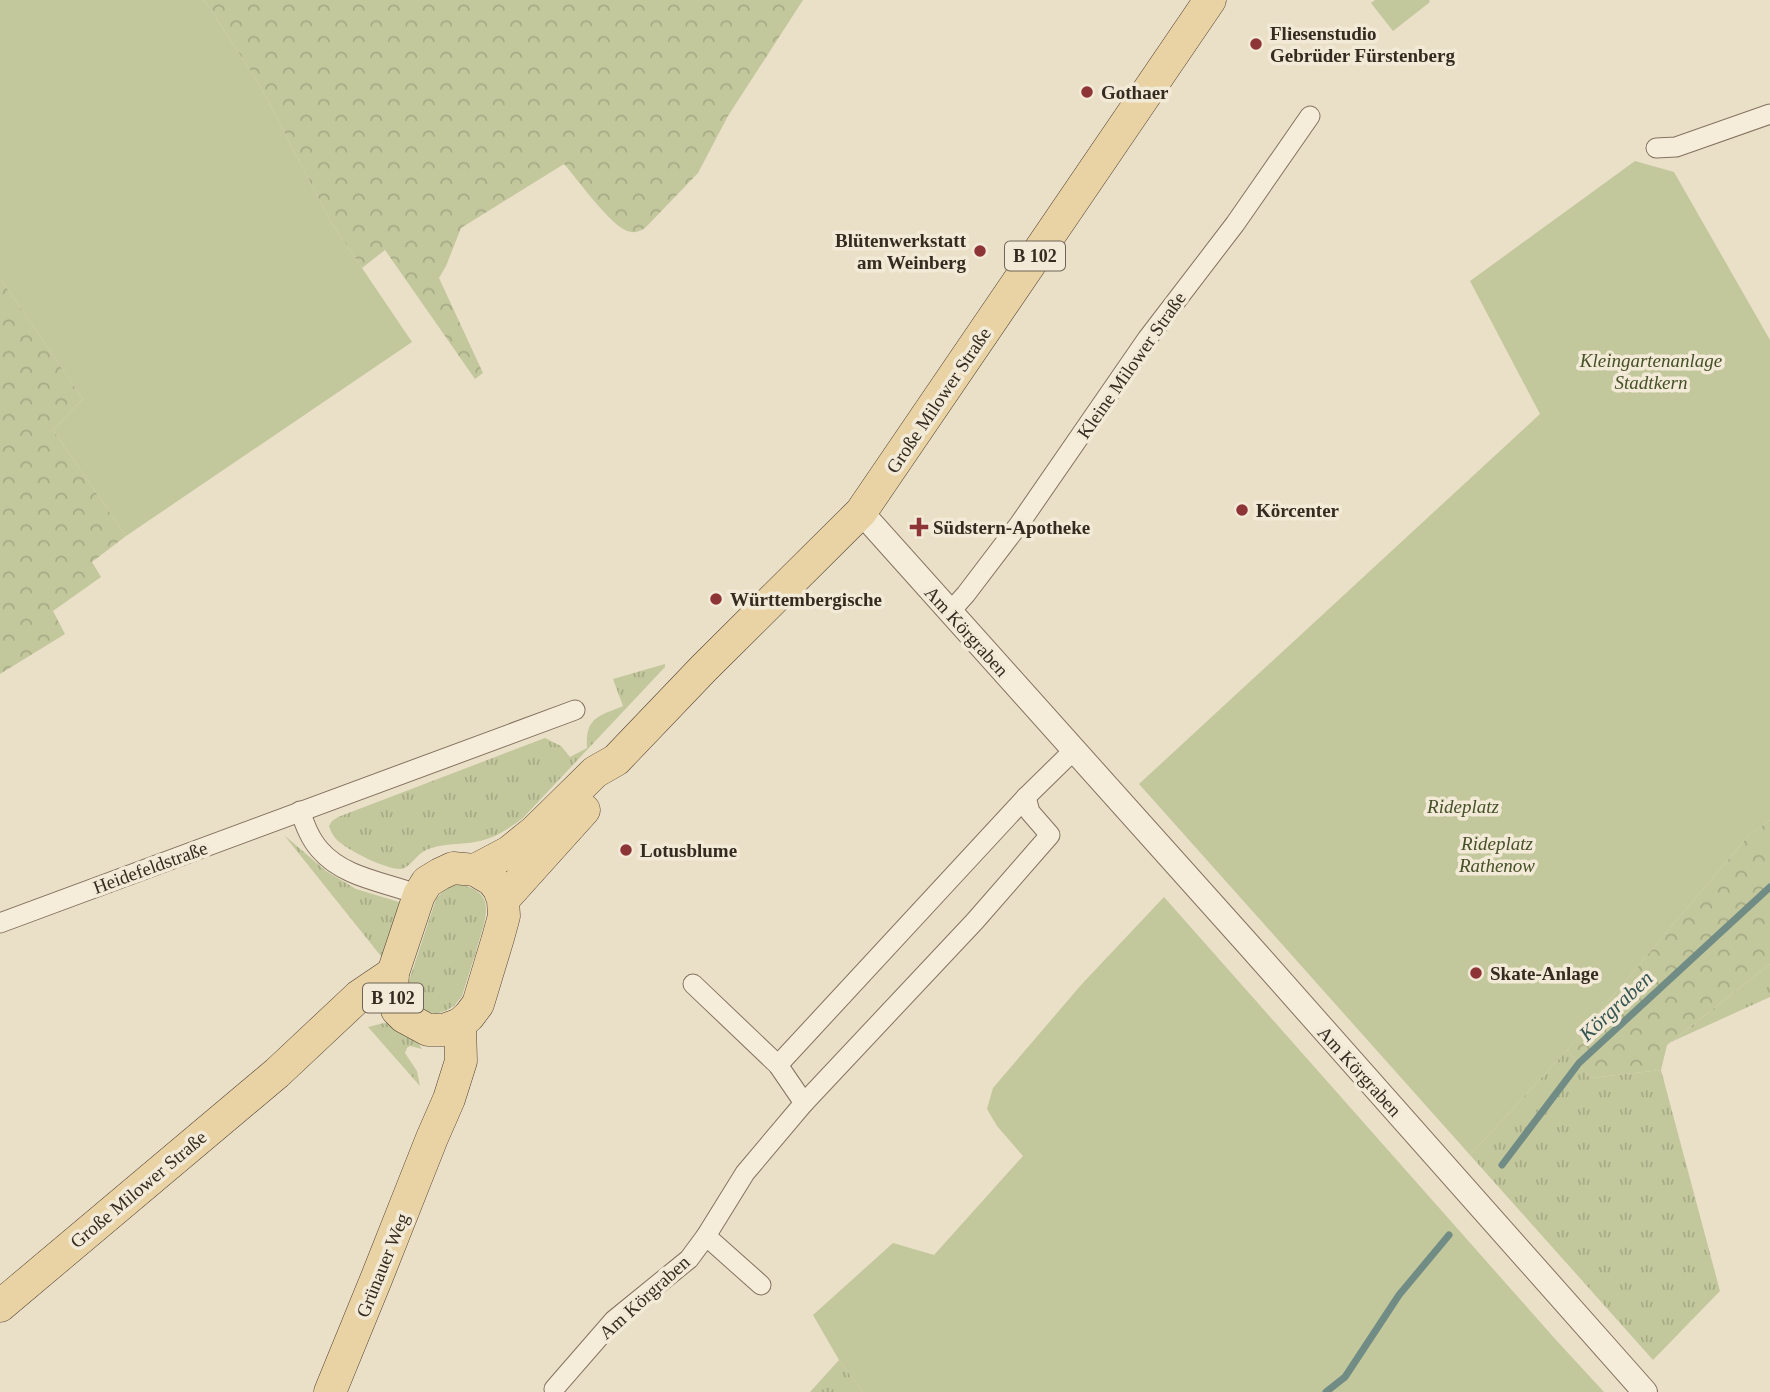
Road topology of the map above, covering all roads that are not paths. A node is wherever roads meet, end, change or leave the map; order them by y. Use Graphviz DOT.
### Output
graph roads {
  1 [pos="1210,0"];
  2 [pos="1770,114"];
  3 [pos="1310,116"];
  4 [pos="1656,148"];
  5 [pos="861,512"];
  6 [pos="950,612"];
  7 [pos="575,710"];
  8 [pos="1074,750"];
  9 [pos="616,760"];
  10 [pos="1026,797"];
  11 [pos="300,811"];
  12 [pos="475,870"];
  13 [pos="418,895"];
  14 [pos="503,900"];
  15 [pos="0,923"];
  16 [pos="393,973"];
  17 [pos="693,984"];
  18 [pos="397,1010"];
  19 [pos="460,1024"];
  20 [pos="428,1030"];
  21 [pos="778,1065"];
  22 [pos="277,1073"];
  23 [pos="804,1103"];
  24 [pos="432,1138"];
  25 [pos="706,1236"];
  26 [pos="761,1285"];
  27 [pos="0,1306"];
  28 [pos="554,1389"];
  29 [pos="1639,1390"];
  30 [pos="330,1392"];
  1 -- 5 [label="main road, Große Milower Straße / B 102"];
  2 -- 4 [label="street"];
  3 -- 6 [label="street, Kleine Milower Straße"];
  5 -- 6 [label="street, Am Körgraben"];
  5 -- 9 [label="main road, Große Milower Straße / B 102"];
  6 -- 8 [label="street, Am Körgraben"];
  7 -- 11 [label="street, Heidefeldstraße"];
  8 -- 10 [label="street"];
  8 -- 29 [label="street, Am Körgraben"];
  9 -- 12 [label="main road, Große Milower Straße / B 102"];
  9 -- 14 [label="main road, Große Milower Straße / B 102"];
  10 -- 21 [label="street"];
  10 -- 23 [label="street, Am Körgraben"];
  11 -- 13 [label="street"];
  11 -- 15 [label="street, Heidefeldstraße"];
  12 -- 13 [label="main road, Große Milower Straße / B 102"];
  12 -- 14 [label="main road"];
  13 -- 16 [label="main road, B 102"];
  14 -- 19 [label="main road"];
  16 -- 18 [label="main road, B 102"];
  16 -- 22 [label="main road, Große Milower Straße / B 102"];
  17 -- 21 [label="street"];
  18 -- 20 [label="main road, B 102"];
  18 -- 22 [label="main road, Große Milower Straße / B 102"];
  19 -- 20 [label="main road, B 102"];
  19 -- 24 [label="main road, Grünauer Weg"];
  20 -- 24 [label="main road, Grünauer Weg"];
  21 -- 23 [label="street"];
  22 -- 27 [label="main road, Große Milower Straße / B 102"];
  23 -- 25 [label="street, Am Körgraben"];
  24 -- 30 [label="main road, Grünauer Weg"];
  25 -- 26 [label="street"];
  25 -- 28 [label="street, Am Körgraben"];
}
